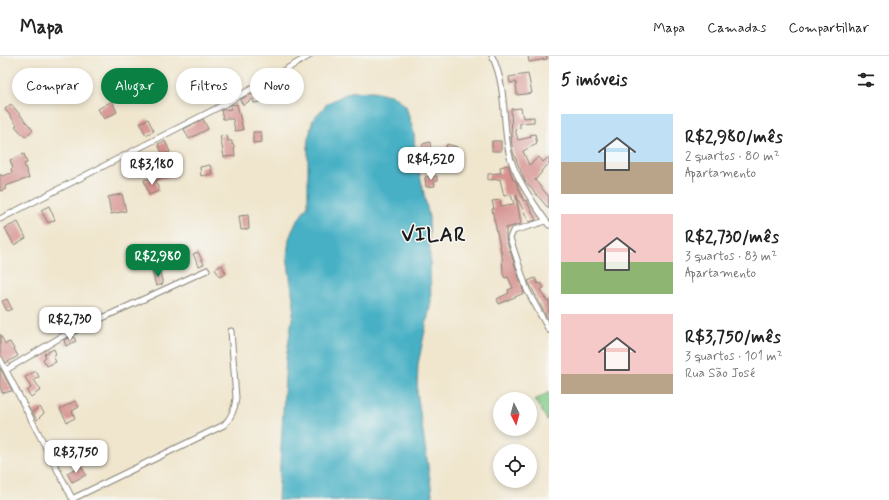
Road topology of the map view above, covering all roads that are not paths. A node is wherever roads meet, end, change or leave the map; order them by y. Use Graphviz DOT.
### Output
graph roads {
  1 [pos="309,56"];
  2 [pos="492,56"];
  3 [pos="0,220"];
  4 [pos="548,223"];
  5 [pos="207,270"];
  6 [pos="549,330"];
  7 [pos="231,331"];
  8 [pos="0,359"];
  9 [pos="6,370"];
  10 [pos="73,500"];
  1 -- 3 [label="street"];
  2 -- 4 [label="street"];
  4 -- 6 [label="street"];
  5 -- 9 [label="street"];
  7 -- 10 [label="street"];
  8 -- 9 [label="street"];
  9 -- 10 [label="street"];
}
